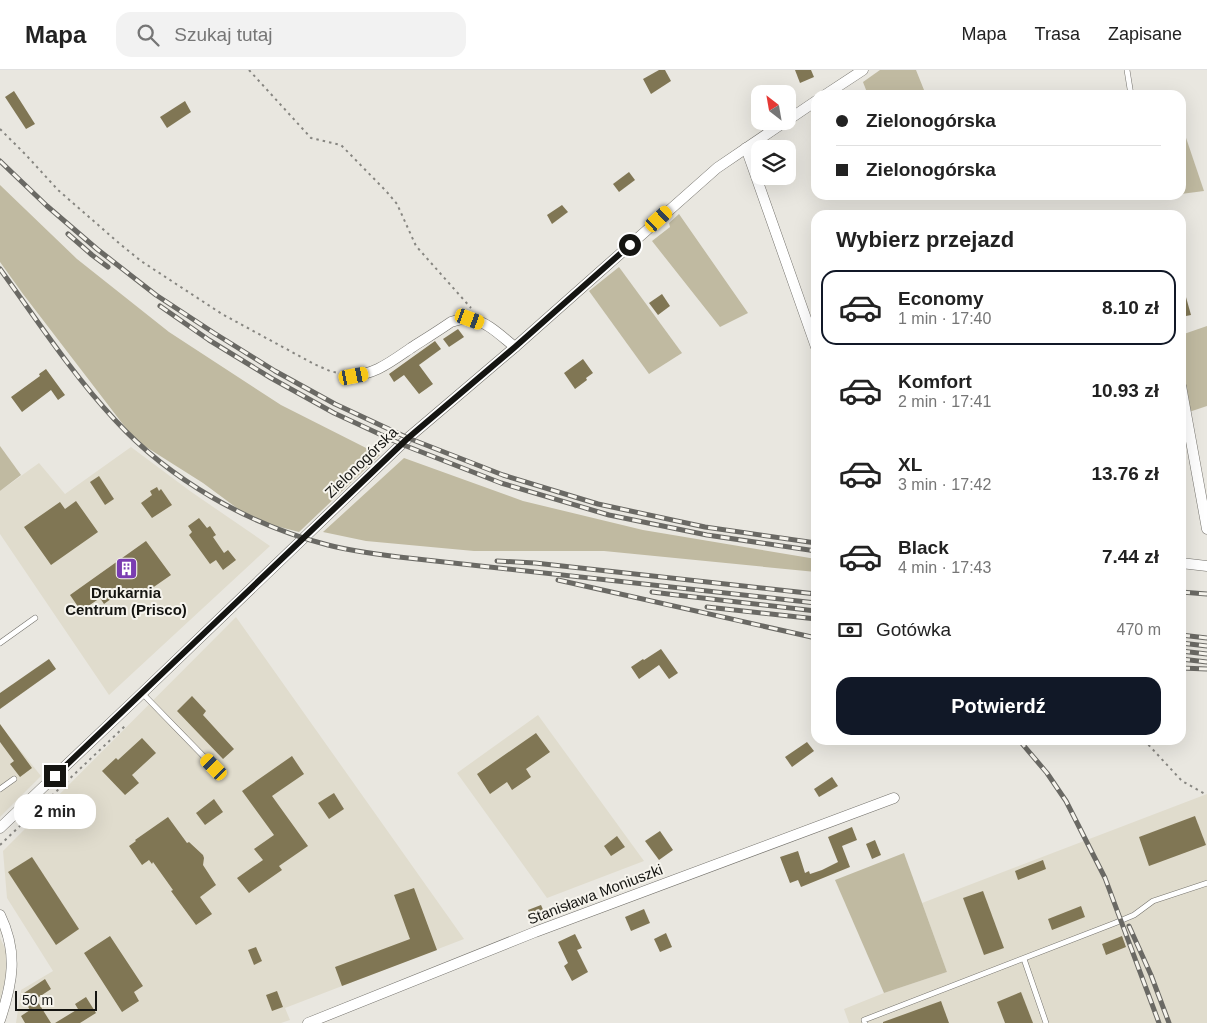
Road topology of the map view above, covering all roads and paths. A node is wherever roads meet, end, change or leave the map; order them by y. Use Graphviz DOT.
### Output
graph roads {
  1 [pos="249,70"];
  2 [pos="863,70"];
  3 [pos="1127,70"];
  4 [pos="833,90"];
  5 [pos="1130,90"];
  6 [pos="811,104"];
  7 [pos="796,115"];
  8 [pos="0,129"];
  9 [pos="773,130"];
  10 [pos="746,148"];
  11 [pos="474,312"];
  12 [pos="811,333"];
  13 [pos="515,347"];
  14 [pos="348,375"];
  15 [pos="1186,413"];
  16 [pos="1207,528"];
  17 [pos="1186,564"];
  18 [pos="1207,566"];
  19 [pos="35,618"];
  20 [pos="0,643"];
  21 [pos="142,693"];
  22 [pos="130,720"];
  23 [pos="1149,745"];
  24 [pos="214,767"];
  25 [pos="14,779"];
  26 [pos="1,787"];
  27 [pos="1207,795"];
  28 [pos="894,798"];
  29 [pos="0,828"];
  30 [pos="0,845"];
  31 [pos="1207,883"];
  32 [pos="0,915"];
  33 [pos="1024,959"];
  34 [pos="0,1020"];
  35 [pos="308,1023"];
  36 [pos="865,1023"];
  37 [pos="1046,1023"];
  1 -- 11 [label="path"];
  2 -- 4 [label="street"];
  3 -- 5 [label="lane"];
  6 -- 7 [label="street, Zielonogórska"];
  8 -- 14 [label="path"];
  9 -- 10 [label="street, Zielonogórska"];
  10 -- 12 [label="street"];
  10 -- 13 [label="street, Zielonogórska"];
  13 -- 14 [label="street"];
  13 -- 21 [label="street, Zielonogórska"];
  15 -- 16 [label="street"];
  17 -- 18 [label="street"];
  19 -- 20 [label="lane"];
  21 -- 24 [label="lane"];
  21 -- 29 [label="street, Zielonogórska"];
  22 -- 30 [label="path"];
  23 -- 27 [label="path"];
  25 -- 26 [label="lane"];
  28 -- 35 [label="street, Stanisława Moniuszki"];
  31 -- 33 [label="lane"];
  32 -- 34 [label="street"];
  33 -- 36 [label="lane"];
  33 -- 37 [label="lane"];
}
